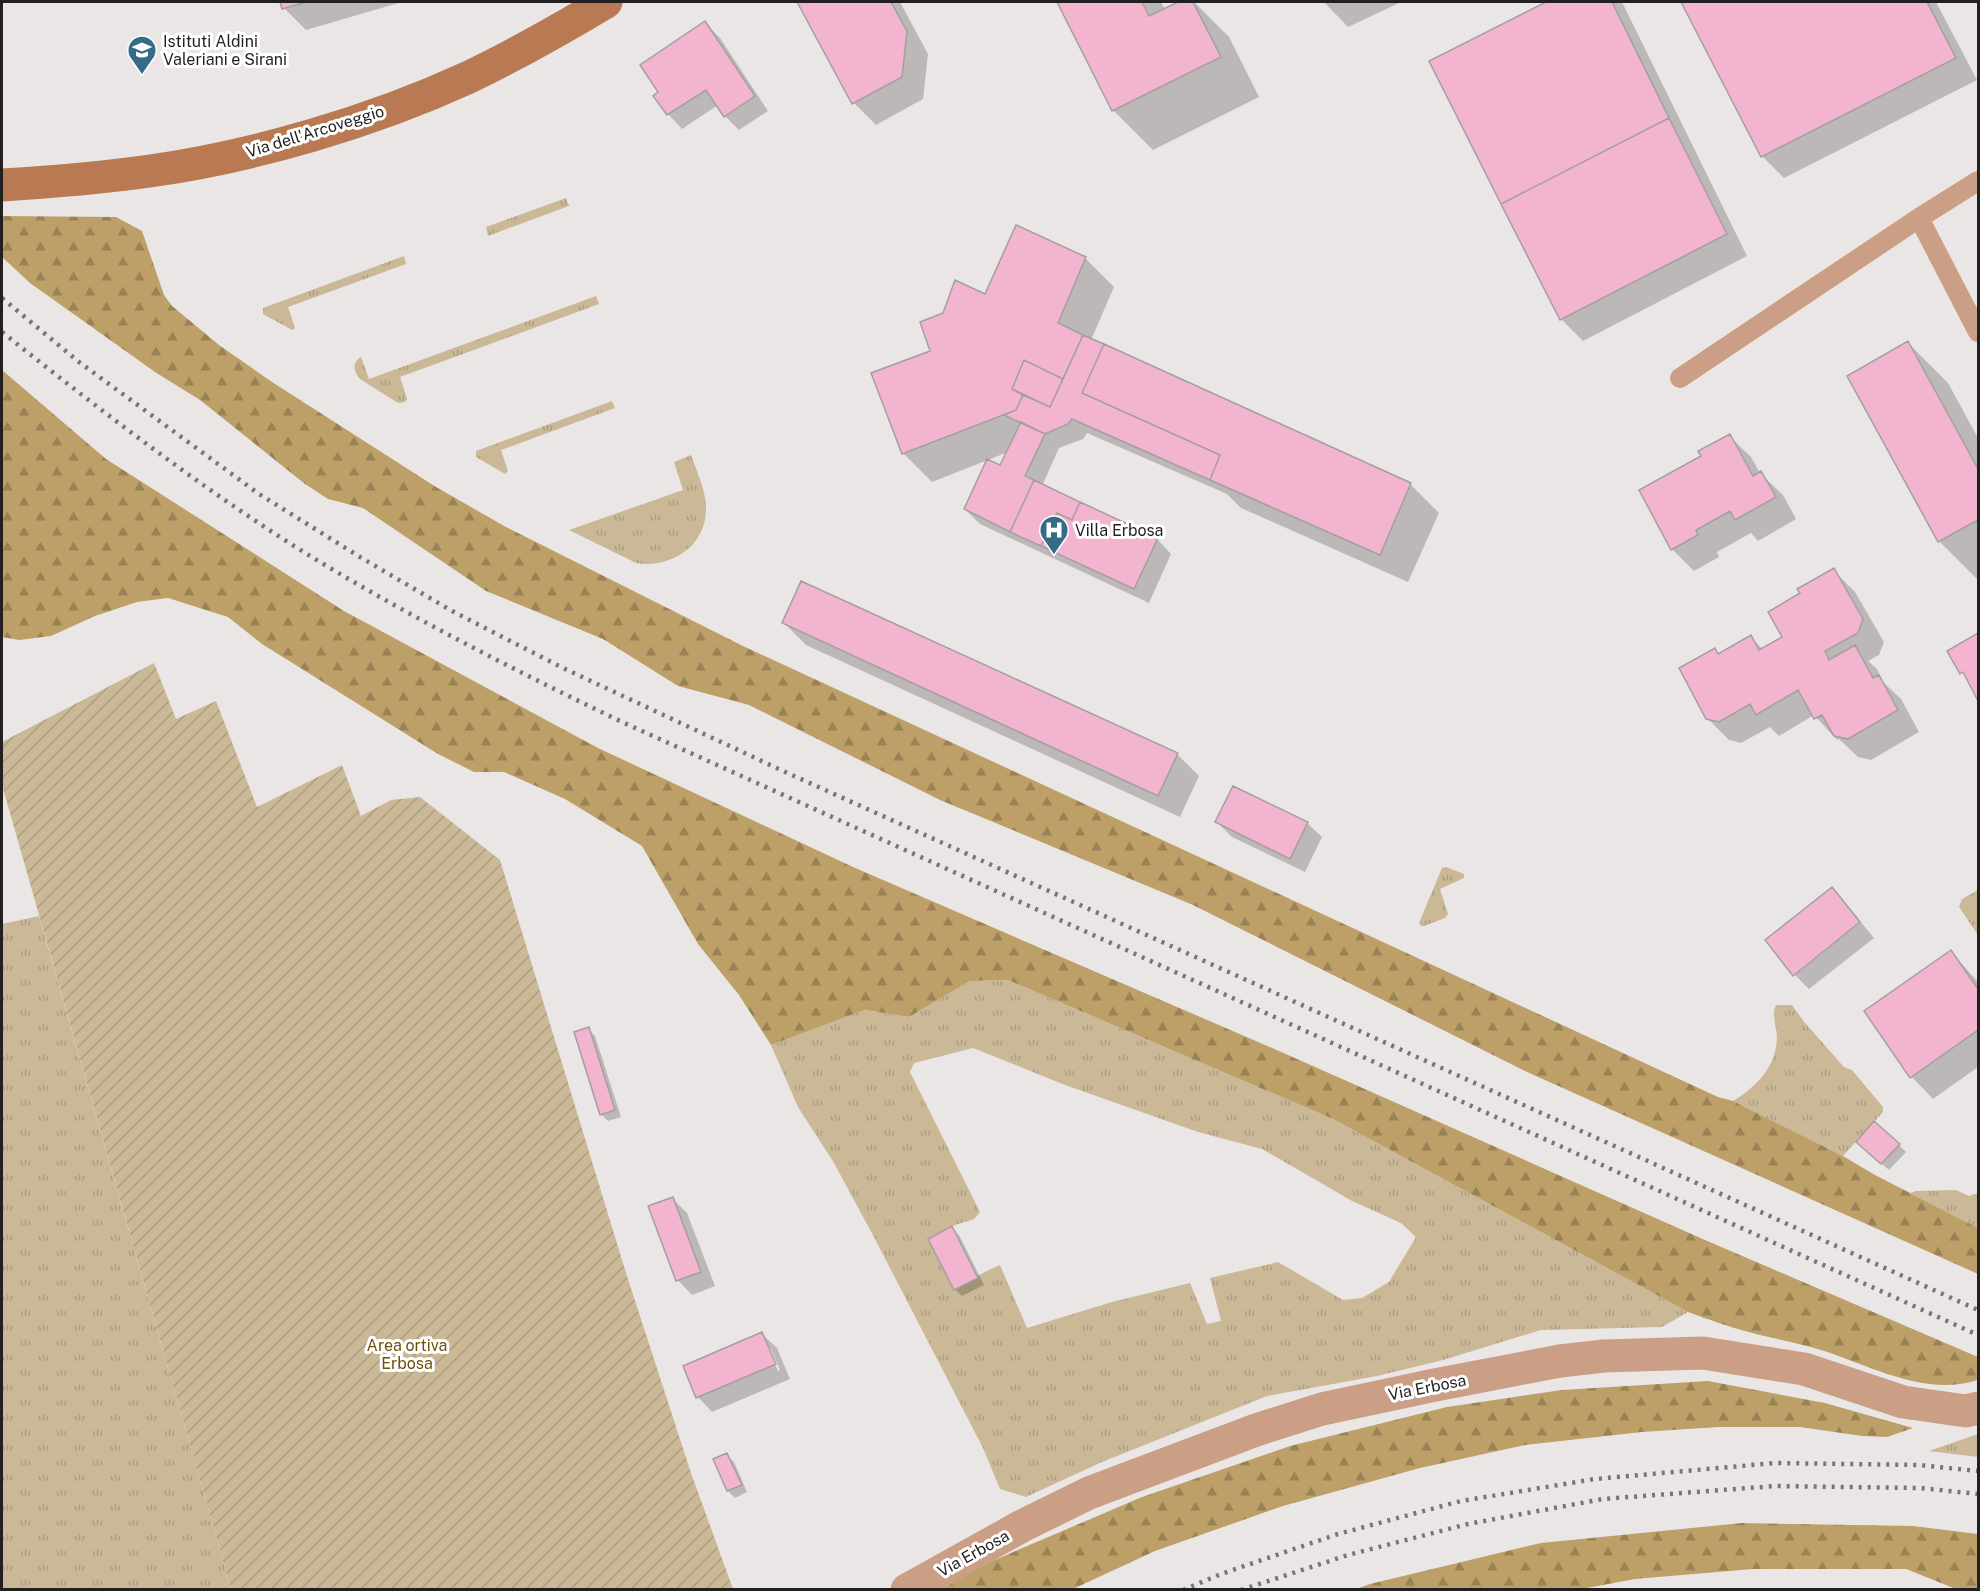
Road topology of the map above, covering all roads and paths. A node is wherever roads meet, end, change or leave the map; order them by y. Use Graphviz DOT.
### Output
graph roads {
  1 [pos="606,2"];
  2 [pos="1978,181"];
  3 [pos="2,185"];
  4 [pos="1919,218"];
  5 [pos="1978,332"];
  6 [pos="1680,378"];
  7 [pos="1978,1408"];
  8 [pos="907,1590"];
  1 -- 3 [label="street, Via dell'Arcoveggio"];
  2 -- 4 [label="lane"];
  4 -- 5 [label="lane"];
  4 -- 6 [label="lane"];
  7 -- 8 [label="street, Via Erbosa"];
}
